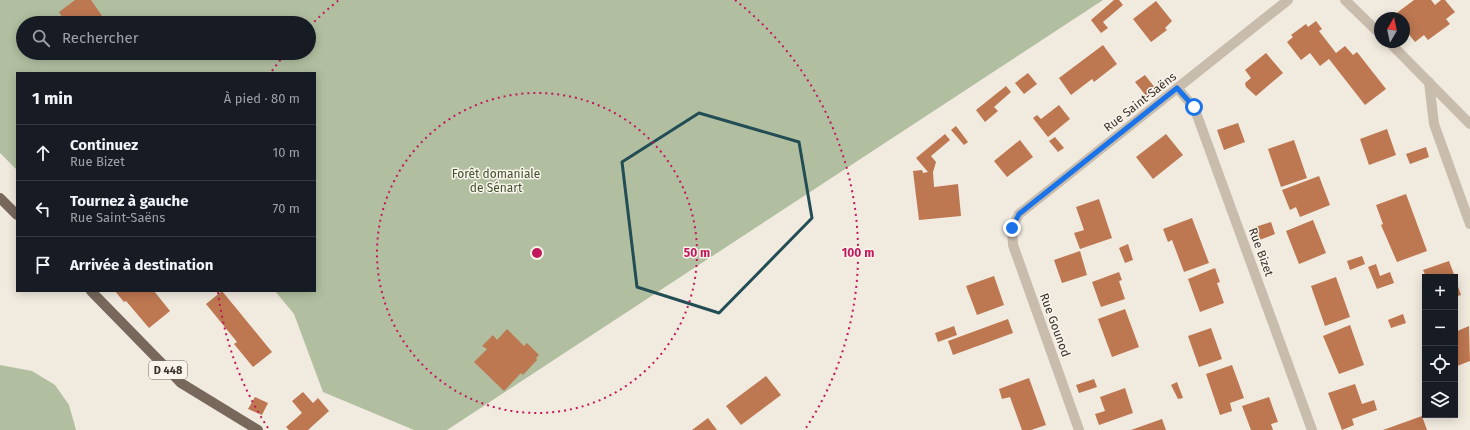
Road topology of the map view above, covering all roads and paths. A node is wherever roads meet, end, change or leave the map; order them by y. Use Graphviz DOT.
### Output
graph roads {
  1 [pos="1288,0"];
  2 [pos="1345,0"];
  3 [pos="1374,28"];
  4 [pos="1395,48"];
  5 [pos="1429,82"];
  6 [pos="1177,88"];
  7 [pos="1470,124"];
  8 [pos="0,198"];
  9 [pos="16,214"];
  10 [pos="1470,224"];
  11 [pos="1012,228"];
  12 [pos="92,292"];
  13 [pos="258,430"];
  14 [pos="1079,430"];
  15 [pos="1312,430"];
  1 -- 6 [label="street, Rue Saint-Saëns"];
  2 -- 3 [label="street"];
  4 -- 5 [label="street"];
  5 -- 7 [label="street"];
  5 -- 10 [label="street"];
  6 -- 11 [label="street, Rue Saint-Saëns"];
  6 -- 15 [label="street, Rue Bizet"];
  8 -- 9 [label="main road"];
  11 -- 14 [label="street, Rue Gounod"];
  12 -- 13 [label="main road, D 448"];
}
